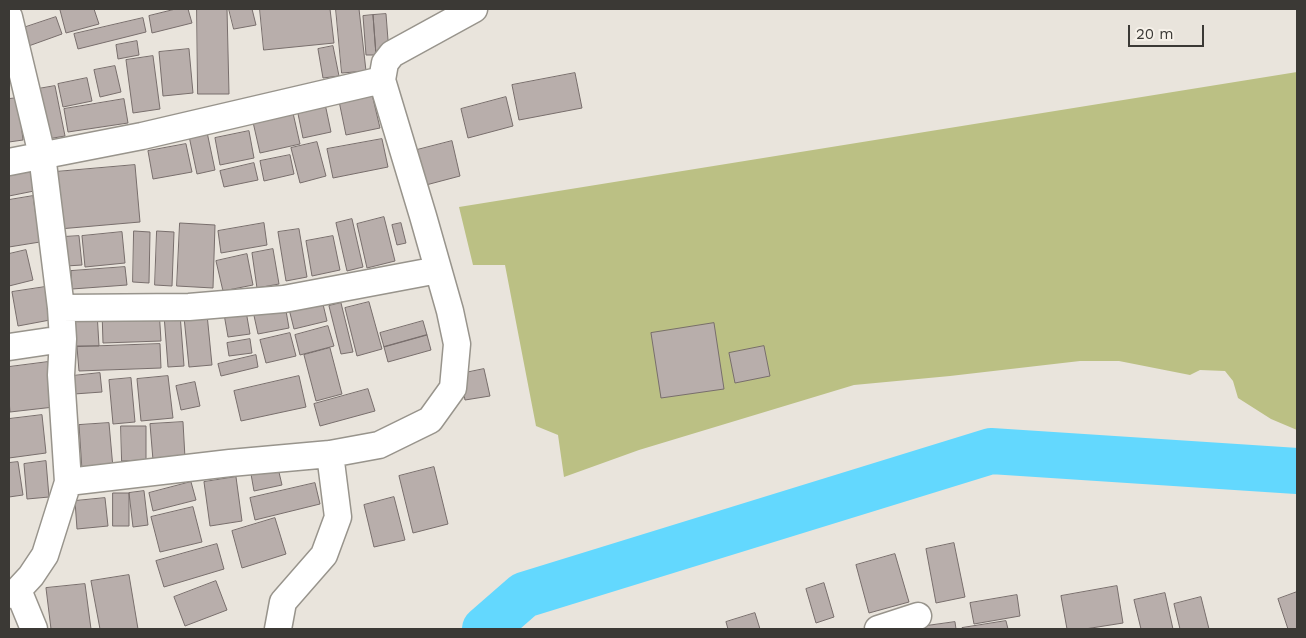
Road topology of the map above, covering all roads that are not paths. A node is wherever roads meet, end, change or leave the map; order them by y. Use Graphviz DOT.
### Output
graph roads {
  1 [pos="474,9"];
  2 [pos="9,17"];
  3 [pos="382,80"];
  4 [pos="42,155"];
  5 [pos="9,162"];
  6 [pos="438,270"];
  7 [pos="60,308"];
  8 [pos="63,338"];
  9 [pos="9,347"];
  10 [pos="330,454"];
  11 [pos="68,482"];
  12 [pos="13,592"];
  13 [pos="918,616"];
  14 [pos="34,629"];
  15 [pos="278,629"];
  16 [pos="878,629"];
  1 -- 3 [label="street"];
  2 -- 4 [label="street"];
  3 -- 4 [label="street"];
  3 -- 6 [label="street"];
  4 -- 5 [label="street"];
  4 -- 7 [label="street"];
  6 -- 7 [label="street"];
  6 -- 10 [label="street"];
  7 -- 8 [label="street"];
  8 -- 9 [label="street"];
  8 -- 11 [label="street"];
  10 -- 11 [label="street"];
  10 -- 15 [label="street"];
  11 -- 12 [label="street"];
  12 -- 14 [label="street"];
  13 -- 16 [label="street"];
}
